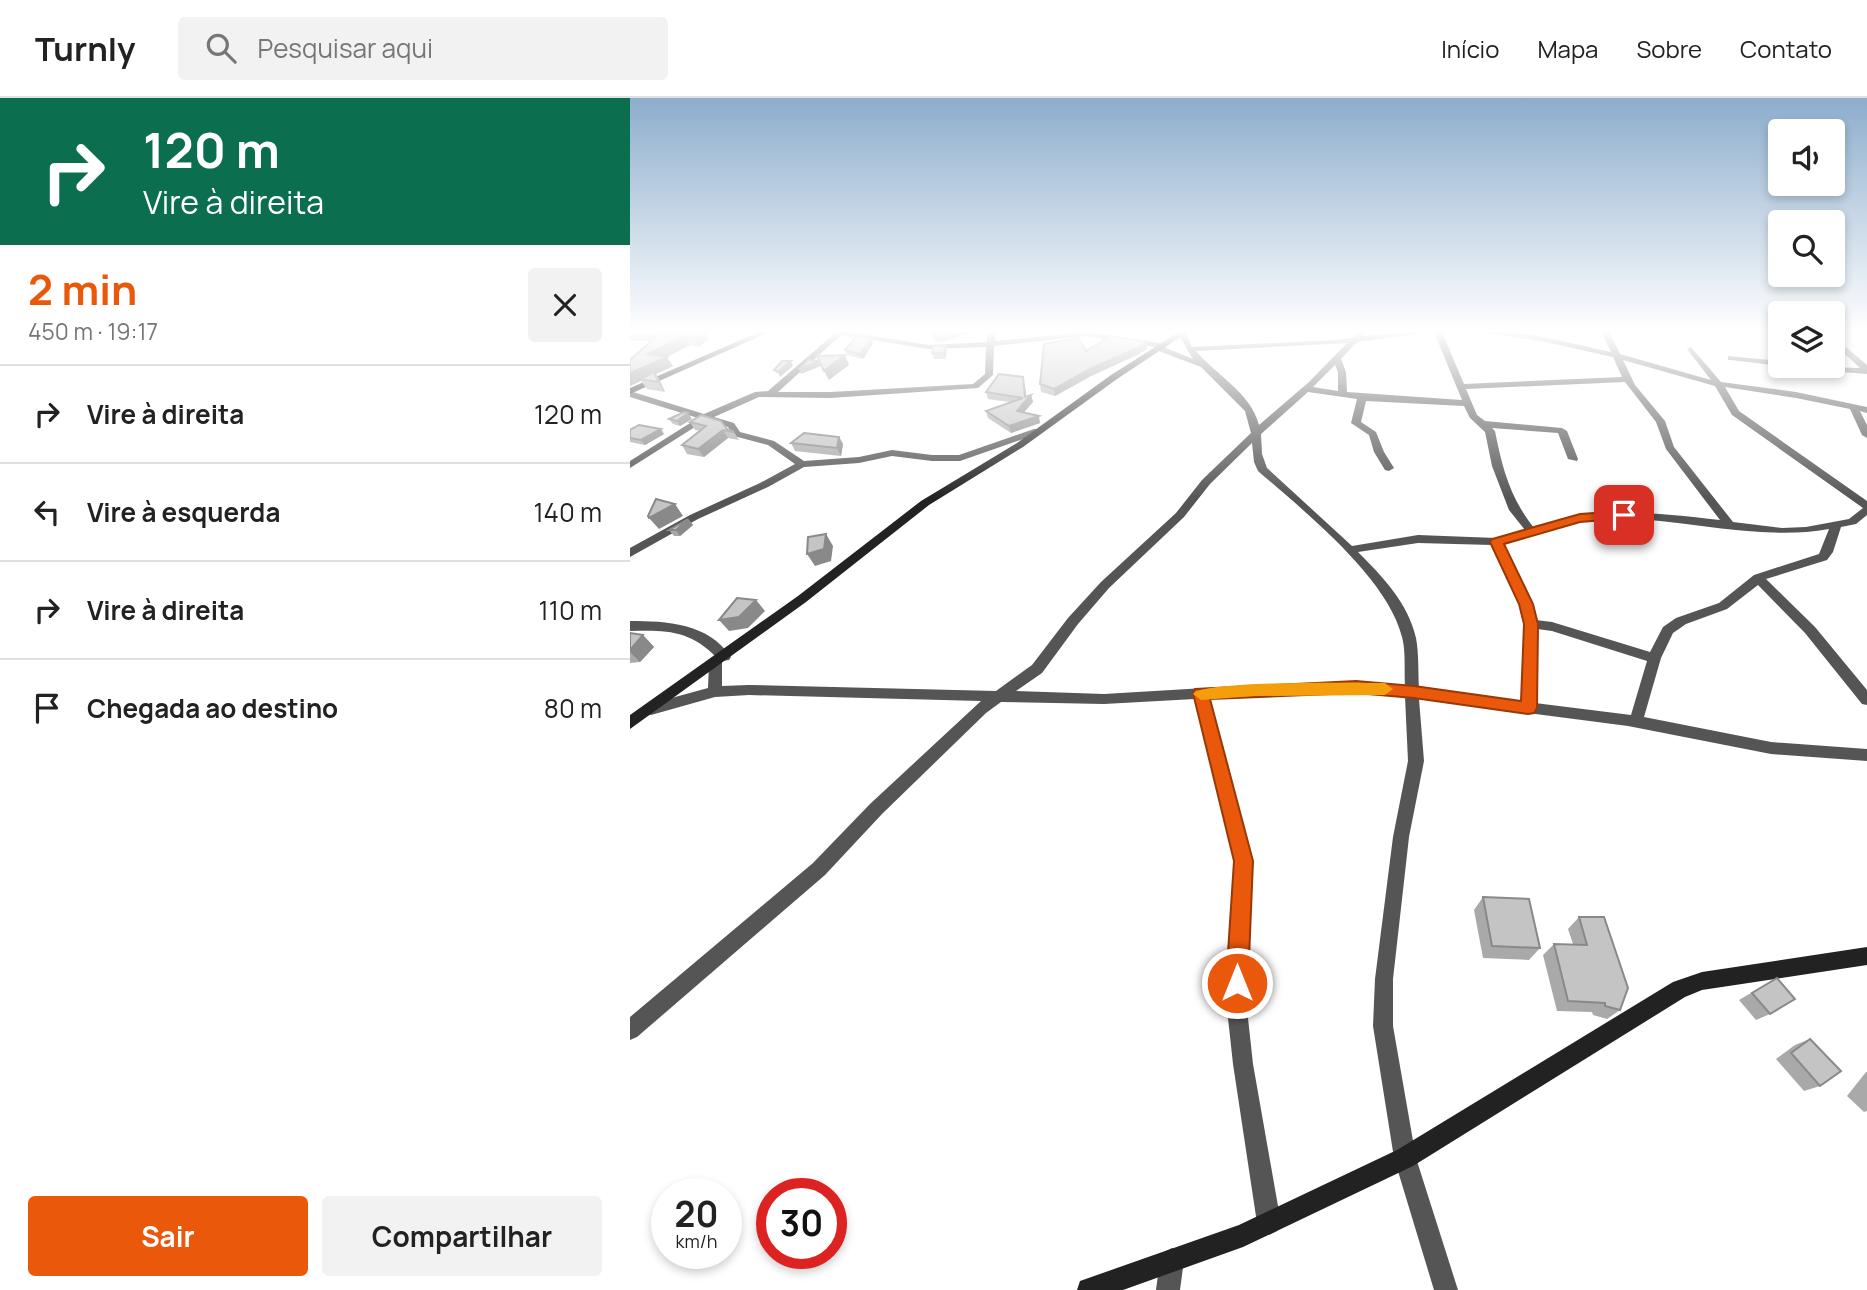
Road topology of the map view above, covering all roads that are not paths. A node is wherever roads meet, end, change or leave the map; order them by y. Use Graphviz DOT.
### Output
graph roads {
  1 [pos="1461,387"];
  2 [pos="777,388"];
  3 [pos="966,388"];
  4 [pos="1101,388"];
  5 [pos="1226,388"];
  6 [pos="1343,388"];
  7 [pos="1633,388"];
  8 [pos="1721,388"];
  9 [pos="1735,388"];
  10 [pos="1307,389"];
  11 [pos="630,392"];
  12 [pos="771,393"];
  13 [pos="1343,395"];
  14 [pos="1362,398"];
  15 [pos="1468,403"];
  16 [pos="1853,407"];
  17 [pos="1867,410"];
  18 [pos="705,417"];
  19 [pos="1481,424"];
  20 [pos="1037,431"];
  21 [pos="1867,435"];
  22 [pos="1255,436"];
  23 [pos="1573,458"];
  24 [pos="802,464"];
  25 [pos="630,465"];
  26 [pos="1389,468"];
  27 [pos="1867,508"];
  28 [pos="1730,525"];
  29 [pos="1836,526"];
  30 [pos="1532,532"];
  31 [pos="1496,542"];
  32 [pos="1350,550"];
  33 [pos="630,553"];
  34 [pos="1758,579"];
  35 [pos="1531,624"];
  36 [pos="630,626"];
  37 [pos="1654,658"];
  38 [pos="720,660"];
  39 [pos="715,692"];
  40 [pos="1414,692"];
  41 [pos="1201,693"];
  42 [pos="997,696"];
  43 [pos="1867,700"];
  44 [pos="1528,708"];
  45 [pos="651,709"];
  46 [pos="1636,722"];
  47 [pos="630,723"];
  48 [pos="1867,755"];
  49 [pos="1867,956"];
  50 [pos="630,1030"];
  51 [pos="1405,1158"];
  52 [pos="1269,1223"];
  53 [pos="1172,1260"];
  54 [pos="1089,1290"];
  55 [pos="1168,1290"];
  56 [pos="1446,1290"];
  1 -- 15 [label="street"];
  2 -- 12 [label="street"];
  3 -- 12 [label="street"];
  4 -- 20 [label="street"];
  5 -- 22 [label="street"];
  6 -- 13 [label="street"];
  7 -- 28 [label="street"];
  8 -- 27 [label="street"];
  9 -- 16 [label="street"];
  10 -- 13 [label="street"];
  10 -- 22 [label="street"];
  11 -- 18 [label="street"];
  12 -- 18 [label="street"];
  13 -- 14 [label="street"];
  14 -- 15 [label="street"];
  14 -- 26 [label="street"];
  15 -- 19 [label="street"];
  16 -- 17 [label="street"];
  16 -- 21 [label="street"];
  18 -- 24 [label="street"];
  18 -- 25 [label="street"];
  19 -- 23 [label="street"];
  19 -- 30 [label="street"];
  20 -- 24 [label="street"];
  20 -- 38 [label="street"];
  22 -- 32 [label="street"];
  22 -- 42 [label="street"];
  24 -- 33 [label="street"];
  27 -- 29 [label="street"];
  28 -- 29 [label="street"];
  28 -- 30 [label="street"];
  29 -- 34 [label="street"];
  30 -- 31 [label="street"];
  31 -- 32 [label="street"];
  31 -- 35 [label="street"];
  32 -- 40 [label="street"];
  34 -- 37 [label="street"];
  34 -- 43 [label="street"];
  35 -- 37 [label="street"];
  35 -- 44 [label="street"];
  36 -- 38 [label="street"];
  37 -- 46 [label="street"];
  38 -- 39 [label="street"];
  38 -- 45 [label="street"];
  39 -- 42 [label="street"];
  39 -- 45 [label="street"];
  40 -- 41 [label="street"];
  40 -- 44 [label="street"];
  40 -- 51 [label="street"];
  41 -- 42 [label="street"];
  41 -- 52 [label="street"];
  42 -- 50 [label="street"];
  44 -- 46 [label="street"];
  45 -- 47 [label="street"];
  46 -- 48 [label="street"];
  49 -- 51 [label="street"];
  51 -- 52 [label="street"];
  51 -- 56 [label="street"];
  52 -- 53 [label="street"];
  53 -- 54 [label="street"];
  53 -- 55 [label="street"];
}
